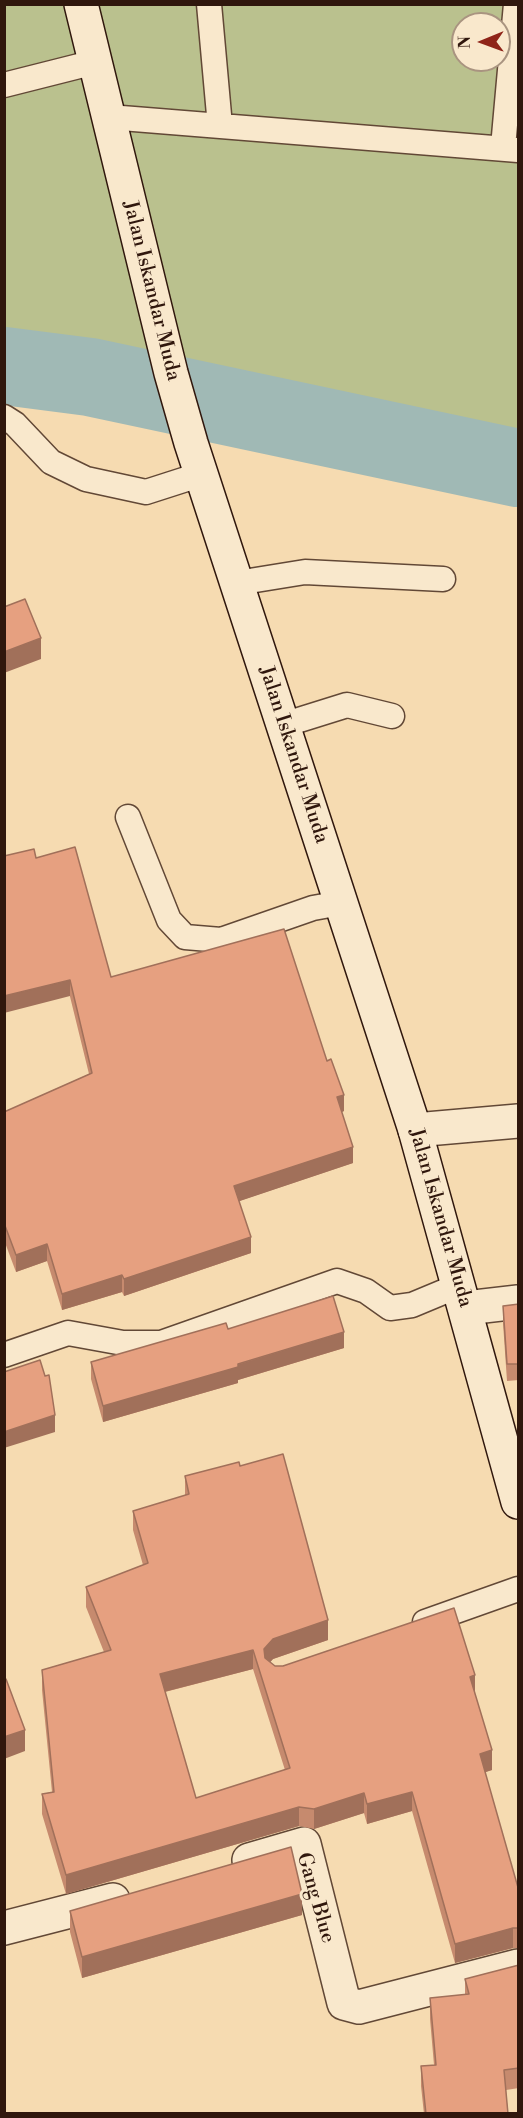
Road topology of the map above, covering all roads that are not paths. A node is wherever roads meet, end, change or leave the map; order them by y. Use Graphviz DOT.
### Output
graph roads {
  1 [pos="81,4"];
  2 [pos="209,4"];
  3 [pos="516,4"];
  4 [pos="95,62"];
  5 [pos="4,85"];
  6 [pos="109,117"];
  7 [pos="220,126"];
  8 [pos="511,148"];
  9 [pos="4,417"];
  10 [pos="202,474"];
  11 [pos="443,579"];
  12 [pos="237,583"];
  13 [pos="392,716"];
  14 [pos="283,725"];
  15 [pos="128,817"];
  16 [pos="341,903"];
  17 [pos="519,1121"];
  18 [pos="415,1130"];
  19 [pos="463,1296"];
  20 [pos="519,1302"];
  21 [pos="4,1355"];
  22 [pos="519,1502"];
  23 [pos="519,1589"];
  24 [pos="401,1630"];
  25 [pos="224,1867"];
  26 [pos="144,1890"];
  27 [pos="4,1928"];
  28 [pos="519,1966"];
  1 -- 4 [label="street, Jalan Iskandar Muda"];
  2 -- 7 [label="lane"];
  3 -- 8 [label="lane"];
  4 -- 5 [label="lane"];
  4 -- 6 [label="street, Jalan Iskandar Muda"];
  6 -- 7 [label="lane"];
  6 -- 10 [label="street, Jalan Iskandar Muda"];
  7 -- 8 [label="lane"];
  9 -- 10 [label="lane"];
  10 -- 12 [label="street, Jalan Iskandar Muda"];
  11 -- 12 [label="lane"];
  12 -- 14 [label="street, Jalan Iskandar Muda"];
  13 -- 14 [label="lane"];
  14 -- 16 [label="street, Jalan Iskandar Muda"];
  15 -- 16 [label="lane"];
  16 -- 18 [label="street, Jalan Iskandar Muda"];
  17 -- 18 [label="street"];
  18 -- 19 [label="street, Jalan Iskandar Muda"];
  19 -- 20 [label="street"];
  19 -- 21 [label="lane"];
  19 -- 22 [label="street, Jalan Iskandar Muda"];
  23 -- 24 [label="lane"];
  25 -- 28 [label="street, Gang Blue"];
  26 -- 27 [label="street"];
}
